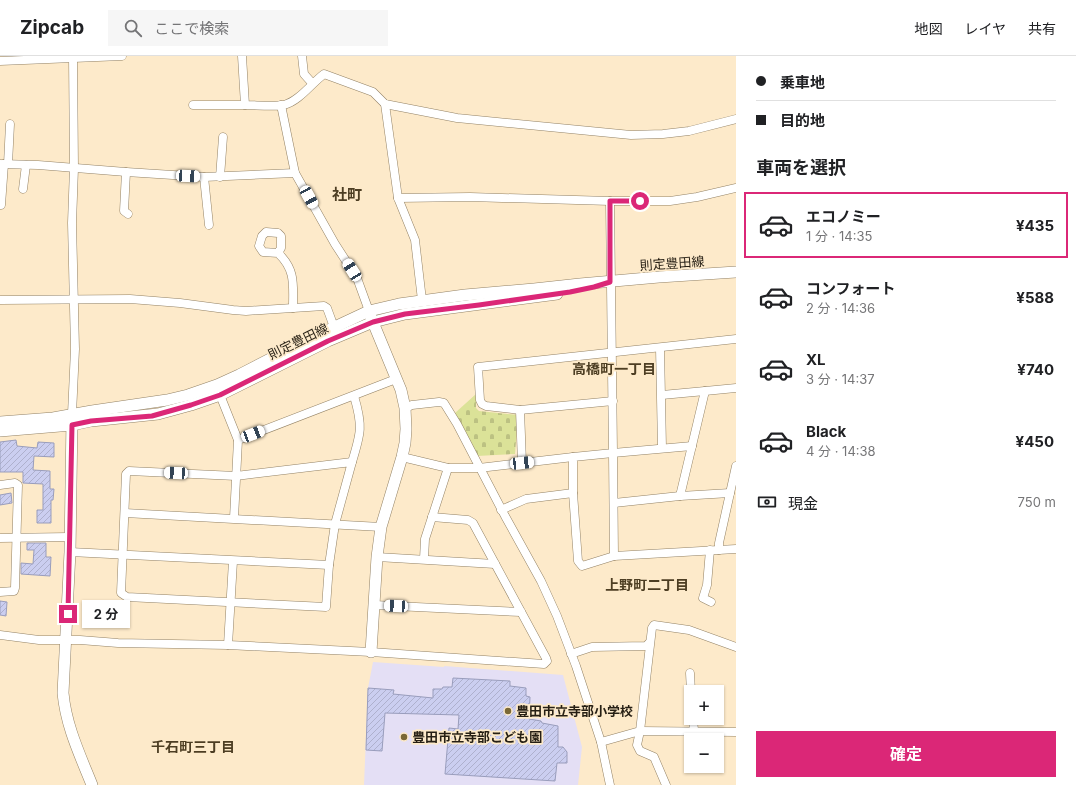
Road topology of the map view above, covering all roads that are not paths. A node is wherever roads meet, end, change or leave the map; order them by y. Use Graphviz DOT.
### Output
graph roads {
  1 [pos="122,56"];
  2 [pos="242,56"];
  3 [pos="302,56"];
  4 [pos="73,57"];
  5 [pos="0,61"];
  6 [pos="312,83"];
  7 [pos="385,104"];
  8 [pos="193,105"];
  9 [pos="245,105"];
  10 [pos="281,105"];
  11 [pos="736,119"];
  12 [pos="10,124"];
  13 [pos="223,137"];
  14 [pos="4,164"];
  15 [pos="26,165"];
  16 [pos="74,168"];
  17 [pos="126,172"];
  18 [pos="295,173"];
  19 [pos="204,177"];
  20 [pos="220,177"];
  21 [pos="736,188"];
  22 [pos="23,190"];
  23 [pos="398,198"];
  24 [pos="610,201"];
  25 [pos="1,205"];
  26 [pos="128,214"];
  27 [pos="209,225"];
  28 [pos="278,253"];
  29 [pos="736,272"];
  30 [pos="610,282"];
  31 [pos="74,299"];
  32 [pos="0,300"];
  33 [pos="422,300"];
  34 [pos="293,308"];
  35 [pos="369,311"];
  36 [pos="373,322"];
  37 [pos="334,327"];
  38 [pos="736,339"];
  39 [pos="660,348"];
  40 [pos="612,353"];
  41 [pos="396,379"];
  42 [pos="736,388"];
  43 [pos="705,391"];
  44 [pos="220,395"];
  45 [pos="662,395"];
  46 [pos="354,396"];
  47 [pos="613,401"];
  48 [pos="405,408"];
  49 [pos="520,410"];
  50 [pos="72,420"];
  51 [pos="0,422"];
  52 [pos="0,432"];
  53 [pos="238,440"];
  54 [pos="692,446"];
  55 [pos="662,448"];
  56 [pos="613,453"];
  57 [pos="573,457"];
  58 [pos="402,458"];
  59 [pos="352,462"];
  60 [pos="522,463"];
  61 [pos="736,466"];
  62 [pos="448,468"];
  63 [pos="479,468"];
  64 [pos="236,476"];
  65 [pos="0,485"];
  66 [pos="573,493"];
  67 [pos="730,493"];
  68 [pos="680,496"];
  69 [pos="614,504"];
  70 [pos="501,510"];
  71 [pos="125,513"];
  72 [pos="432,517"];
  73 [pos="234,518"];
  74 [pos="334,524"];
  75 [pos="381,527"];
  76 [pos="16,537"];
  77 [pos="69,537"];
  78 [pos="0,538"];
  79 [pos="736,549"];
  80 [pos="710,550"];
  81 [pos="719,550"];
  82 [pos="70,552"];
  83 [pos="123,555"];
  84 [pos="614,556"];
  85 [pos="377,557"];
  86 [pos="424,559"];
  87 [pos="232,561"];
  88 [pos="494,564"];
  89 [pos="329,565"];
  90 [pos="0,592"];
  91 [pos="230,602"];
  92 [pos="712,602"];
  93 [pos="374,605"];
  94 [pos="521,612"];
  95 [pos="0,635"];
  96 [pos="66,640"];
  97 [pos="649,643"];
  98 [pos="228,646"];
  99 [pos="736,647"];
  100 [pos="371,652"];
  101 [pos="571,654"];
  102 [pos="690,673"];
  103 [pos="691,685"];
  104 [pos="694,725"];
  105 [pos="640,731"];
  106 [pos="694,731"];
  107 [pos="736,732"];
  108 [pos="601,742"];
  109 [pos="92,785"];
  110 [pos="610,785"];
  111 [pos="666,785"];
  1 -- 4 [label="street"];
  2 -- 9 [label="street"];
  3 -- 6 [label="street"];
  4 -- 5 [label="street"];
  4 -- 16 [label="street"];
  6 -- 7 [label="street"];
  6 -- 10 [label="street"];
  7 -- 11 [label="street"];
  7 -- 23 [label="street"];
  8 -- 9 [label="street"];
  9 -- 10 [label="street"];
  10 -- 18 [label="street"];
  12 -- 14 [label="street"];
  13 -- 20 [label="street"];
  14 -- 15 [label="street"];
  14 -- 25 [label="street"];
  15 -- 16 [label="street"];
  15 -- 22 [label="street"];
  16 -- 17 [label="street"];
  16 -- 31 [label="street"];
  17 -- 19 [label="street"];
  17 -- 26 [label="street"];
  18 -- 20 [label="street"];
  18 -- 35 [label="street"];
  19 -- 20 [label="street"];
  19 -- 27 [label="street"];
  21 -- 24 [label="street"];
  23 -- 24 [label="street"];
  23 -- 33 [label="street"];
  24 -- 30 [label="street"];
  28 -- 34 [label="street"];
  29 -- 30 [label="main road, 則定豊田線"];
  30 -- 33 [label="main road, 則定豊田線"];
  30 -- 36 [label="main road, 則定豊田線"];
  30 -- 40 [label="street"];
  31 -- 32 [label="street"];
  31 -- 34 [label="street"];
  31 -- 50 [label="street"];
  33 -- 35 [label="main road, 則定豊田線"];
  34 -- 37 [label="street"];
  35 -- 36 [label="main road"];
  35 -- 37 [label="main road, 則定豊田線"];
  36 -- 41 [label="main road"];
  36 -- 44 [label="main road, 則定豊田線"];
  37 -- 50 [label="main road, 則定豊田線"];
  38 -- 39 [label="street"];
  39 -- 40 [label="street"];
  39 -- 45 [label="street"];
  40 -- 47 [label="street"];
  40 -- 49 [label="street"];
  41 -- 46 [label="street"];
  41 -- 48 [label="main road"];
  42 -- 43 [label="street"];
  43 -- 45 [label="street"];
  43 -- 54 [label="street"];
  44 -- 50 [label="main road, 則定豊田線"];
  44 -- 53 [label="street"];
  45 -- 55 [label="street"];
  46 -- 53 [label="street"];
  46 -- 59 [label="street"];
  47 -- 49 [label="street"];
  47 -- 56 [label="street"];
  48 -- 58 [label="main road"];
  48 -- 63 [label="street"];
  49 -- 60 [label="street"];
  50 -- 51 [label="main road, 則定豊田線"];
  50 -- 52 [label="main road, 則定豊田線"];
  50 -- 77 [label="main road"];
  53 -- 64 [label="street"];
  54 -- 55 [label="street"];
  54 -- 68 [label="street"];
  55 -- 56 [label="street"];
  56 -- 57 [label="street"];
  56 -- 69 [label="street"];
  57 -- 60 [label="street"];
  57 -- 66 [label="street"];
  58 -- 62 [label="street"];
  58 -- 75 [label="main road"];
  59 -- 64 [label="street"];
  59 -- 74 [label="street"];
  60 -- 63 [label="street"];
  61 -- 67 [label="street"];
  62 -- 63 [label="street"];
  62 -- 72 [label="street"];
  63 -- 70 [label="street"];
  64 -- 71 [label="street"];
  64 -- 73 [label="street"];
  65 -- 76 [label="street"];
  66 -- 70 [label="street"];
  66 -- 84 [label="street"];
  67 -- 68 [label="street"];
  67 -- 81 [label="street"];
  68 -- 69 [label="street"];
  69 -- 84 [label="street"];
  70 -- 101 [label="street"];
  71 -- 73 [label="street"];
  71 -- 83 [label="street"];
  72 -- 86 [label="street"];
  72 -- 88 [label="street"];
  73 -- 74 [label="street"];
  74 -- 75 [label="street"];
  74 -- 89 [label="street"];
  75 -- 85 [label="main road"];
  76 -- 77 [label="street"];
  76 -- 78 [label="street"];
  76 -- 90 [label="street"];
  77 -- 82 [label="main road"];
  79 -- 81 [label="street"];
  80 -- 81 [label="street"];
  80 -- 84 [label="street"];
  80 -- 92 [label="street"];
  82 -- 83 [label="street"];
  82 -- 96 [label="main road"];
  83 -- 87 [label="street"];
  83 -- 91 [label="street"];
  85 -- 86 [label="street"];
  85 -- 93 [label="main road"];
  86 -- 88 [label="street"];
  87 -- 89 [label="street"];
  87 -- 91 [label="street"];
  88 -- 94 [label="street"];
  89 -- 91 [label="street"];
  91 -- 98 [label="street"];
  93 -- 94 [label="street"];
  93 -- 100 [label="main road"];
  94 -- 100 [label="street"];
  95 -- 96 [label="street"];
  96 -- 98 [label="street"];
  96 -- 109 [label="main road"];
  97 -- 99 [label="street"];
  97 -- 101 [label="street"];
  97 -- 105 [label="street"];
  98 -- 100 [label="street"];
  101 -- 108 [label="street"];
  102 -- 103 [label="street"];
  104 -- 106 [label="street"];
  105 -- 106 [label="street"];
  105 -- 108 [label="street"];
  105 -- 111 [label="street"];
  106 -- 107 [label="street"];
  108 -- 110 [label="street"];
}
